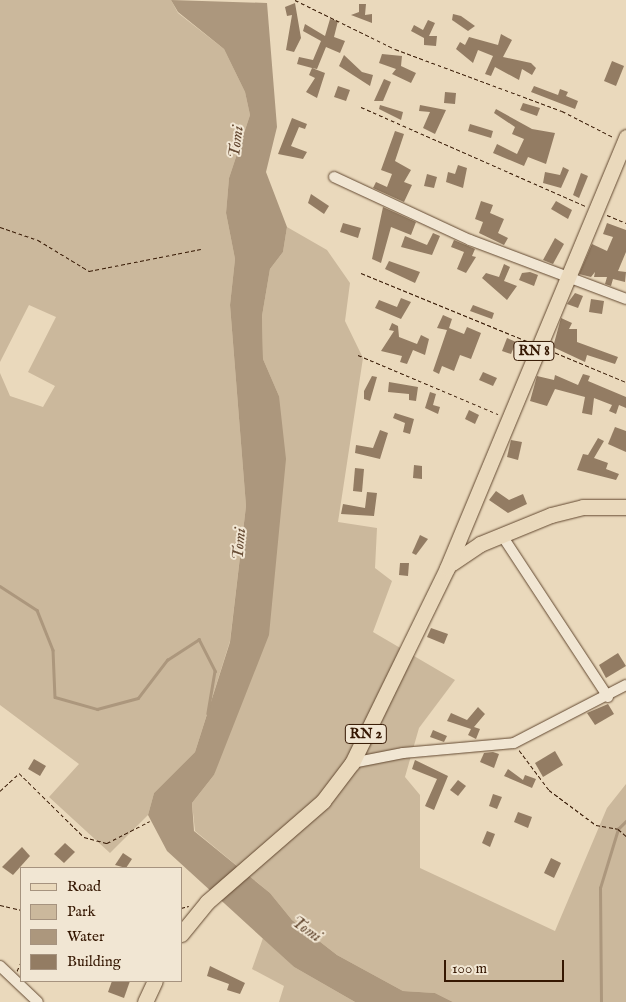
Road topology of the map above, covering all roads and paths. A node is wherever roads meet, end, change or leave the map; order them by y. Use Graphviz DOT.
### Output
graph roads {
  1 [pos="295,0"];
  2 [pos="361,107"];
  3 [pos="625,140"];
  4 [pos="334,177"];
  5 [pos="594,210"];
  6 [pos="626,223"];
  7 [pos="0,227"];
  8 [pos="201,249"];
  9 [pos="361,273"];
  10 [pos="566,278"];
  11 [pos="626,299"];
  12 [pos="536,345"];
  13 [pos="358,355"];
  14 [pos="626,382"];
  15 [pos="509,418"];
  16 [pos="626,507"];
  17 [pos="501,534"];
  18 [pos="447,568"];
  19 [pos="626,686"];
  20 [pos="608,697"];
  21 [pos="514,743"];
  22 [pos="352,763"];
  23 [pos="0,791"];
  24 [pos="150,821"];
  25 [pos="626,836"];
  26 [pos="0,905"];
  27 [pos="20,910"];
  28 [pos="182,933"];
  29 [pos="0,966"];
  30 [pos="155,982"];
  31 [pos="38,1002"];
  32 [pos="145,1002"];
  1 -- 3 [label="path"];
  2 -- 5 [label="path"];
  3 -- 5 [label="main road, RN 8"];
  4 -- 10 [label="street"];
  5 -- 6 [label="path"];
  5 -- 10 [label="main road, RN 8"];
  7 -- 8 [label="path"];
  9 -- 12 [label="path"];
  10 -- 11 [label="street"];
  10 -- 12 [label="main road, RN 8"];
  12 -- 14 [label="path"];
  12 -- 15 [label="main road, RN 8"];
  13 -- 15 [label="path"];
  15 -- 18 [label="main road, RN 8"];
  16 -- 17 [label="main road, RN 2"];
  17 -- 18 [label="main road, RN 2"];
  17 -- 20 [label="street"];
  18 -- 22 [label="main road, RN 2"];
  19 -- 20 [label="street"];
  20 -- 21 [label="street"];
  21 -- 22 [label="street"];
  21 -- 25 [label="path"];
  22 -- 28 [label="main road, RN 2"];
  23 -- 24 [label="path"];
  26 -- 27 [label="path"];
  29 -- 31 [label="street"];
  30 -- 32 [label="main road"];
}
